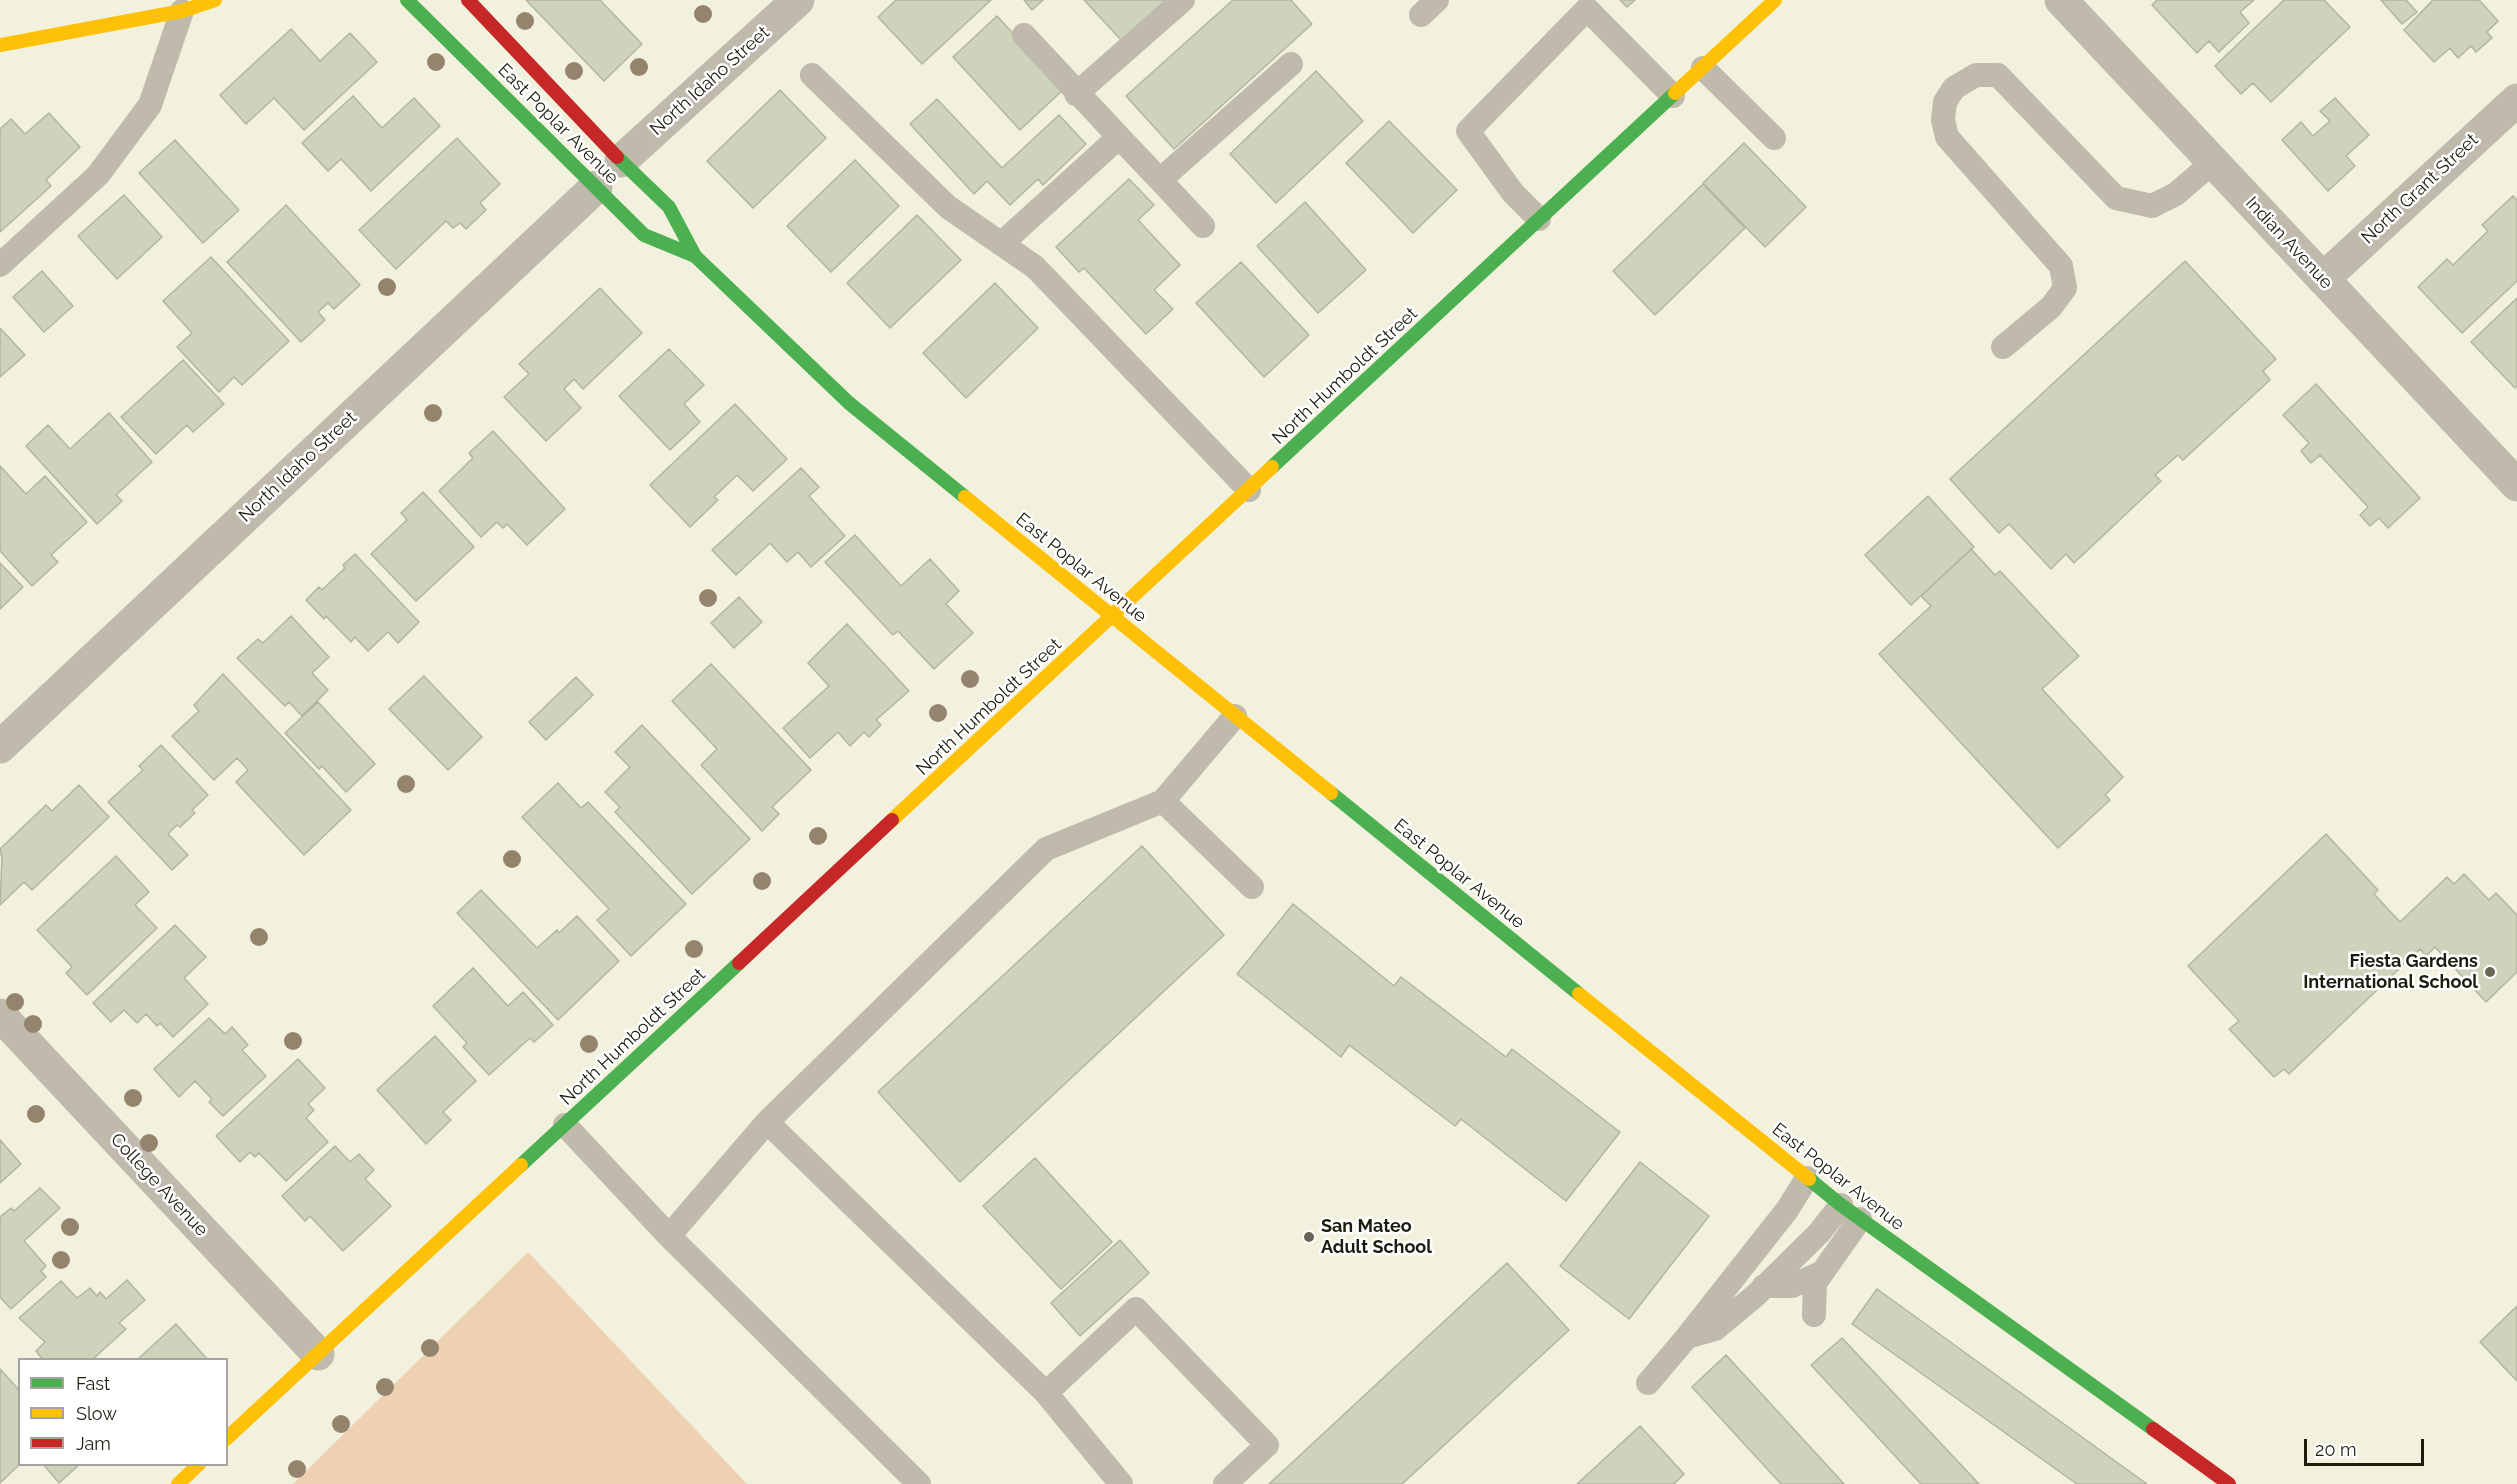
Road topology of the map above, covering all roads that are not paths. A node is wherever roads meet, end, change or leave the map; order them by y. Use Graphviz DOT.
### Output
graph roads {
  1 [pos="215,0"];
  2 [pos="407,0"];
  3 [pos="468,0"];
  4 [pos="798,0"];
  5 [pos="1183,0"];
  6 [pos="1776,0"];
  7 [pos="2061,0"];
  8 [pos="182,11"];
  9 [pos="1024,35"];
  10 [pos="0,45"];
  11 [pos="1291,64"];
  12 [pos="1703,68"];
  13 [pos="812,75"];
  14 [pos="1076,94"];
  15 [pos="1672,96"];
  16 [pos="2517,100"];
  17 [pos="1119,137"];
  18 [pos="1774,138"];
  19 [pos="621,161"];
  20 [pos="2213,162"];
  21 [pos="1160,180"];
  22 [pos="596,187"];
  23 [pos="1539,219"];
  24 [pos="1203,226"];
  25 [pos="1001,244"];
  26 [pos="695,256"];
  27 [pos="0,265"];
  28 [pos="2323,279"];
  29 [pos="2003,347"];
  30 [pos="2517,485"];
  31 [pos="1249,490"];
  32 [pos="1113,617"];
  33 [pos="1235,716"];
  34 [pos="0,747"];
  35 [pos="1163,801"];
  36 [pos="1252,888"];
  37 [pos="0,1015"];
  38 [pos="767,1122"];
  39 [pos="565,1125"];
  40 [pos="1807,1178"];
  41 [pos="1851,1212"];
  42 [pos="669,1236"];
  43 [pos="1823,1272"];
  44 [pos="1764,1286"];
  45 [pos="1814,1315"];
  46 [pos="1687,1337"];
  47 [pos="318,1354"];
  48 [pos="1648,1383"];
  49 [pos="1046,1393"];
  50 [pos="228,1437"];
  51 [pos="197,1466"];
  52 [pos="178,1484"];
  53 [pos="920,1484"];
  54 [pos="1121,1484"];
  55 [pos="1225,1484"];
  56 [pos="2229,1484"];
  1 -- 8 [label="main road"];
  2 -- 22 [label="main road, East Poplar Avenue"];
  3 -- 19 [label="main road, East Poplar Avenue"];
  4 -- 19 [label="street, North Idaho Street"];
  5 -- 14 [label="lane"];
  6 -- 12 [label="main road, North Humboldt Street"];
  7 -- 20 [label="street, Indian Avenue"];
  8 -- 10 [label="main road"];
  8 -- 27 [label="lane"];
  9 -- 14 [label="lane"];
  11 -- 21 [label="lane"];
  12 -- 15 [label="main road, North Humboldt Street"];
  12 -- 18 [label="lane"];
  13 -- 25 [label="lane"];
  14 -- 17 [label="lane"];
  15 -- 23 [label="main road, North Humboldt Street"];
  15 -- 23 [label="lane"];
  16 -- 28 [label="street, North Grant Street"];
  17 -- 21 [label="lane"];
  17 -- 25 [label="lane"];
  19 -- 26 [label="main road, East Poplar Avenue"];
  20 -- 28 [label="street, Indian Avenue"];
  20 -- 29 [label="lane"];
  21 -- 24 [label="lane"];
  22 -- 26 [label="main road, East Poplar Avenue"];
  22 -- 34 [label="street, North Idaho Street"];
  23 -- 31 [label="main road, North Humboldt Street"];
  25 -- 31 [label="lane"];
  26 -- 32 [label="main road, East Poplar Avenue"];
  28 -- 30 [label="street, Indian Avenue"];
  31 -- 32 [label="main road, North Humboldt Street"];
  32 -- 33 [label="main road, East Poplar Avenue"];
  32 -- 39 [label="main road, North Humboldt Street"];
  33 -- 35 [label="lane"];
  33 -- 40 [label="main road, East Poplar Avenue"];
  35 -- 36 [label="lane"];
  35 -- 38 [label="lane"];
  37 -- 47 [label="street, College Avenue"];
  38 -- 42 [label="lane"];
  38 -- 49 [label="lane"];
  39 -- 42 [label="lane"];
  39 -- 47 [label="main road, North Humboldt Street"];
  40 -- 41 [label="main road, East Poplar Avenue"];
  40 -- 46 [label="lane"];
  41 -- 43 [label="lane"];
  41 -- 44 [label="lane"];
  41 -- 56 [label="main road, East Poplar Avenue"];
  42 -- 53 [label="lane"];
  43 -- 44 [label="lane"];
  43 -- 45 [label="lane"];
  44 -- 46 [label="lane"];
  46 -- 48 [label="lane"];
  47 -- 50 [label="main road, North Humboldt Street"];
  49 -- 54 [label="lane"];
  49 -- 55 [label="lane"];
  51 -- 52 [label="main road"];
}
